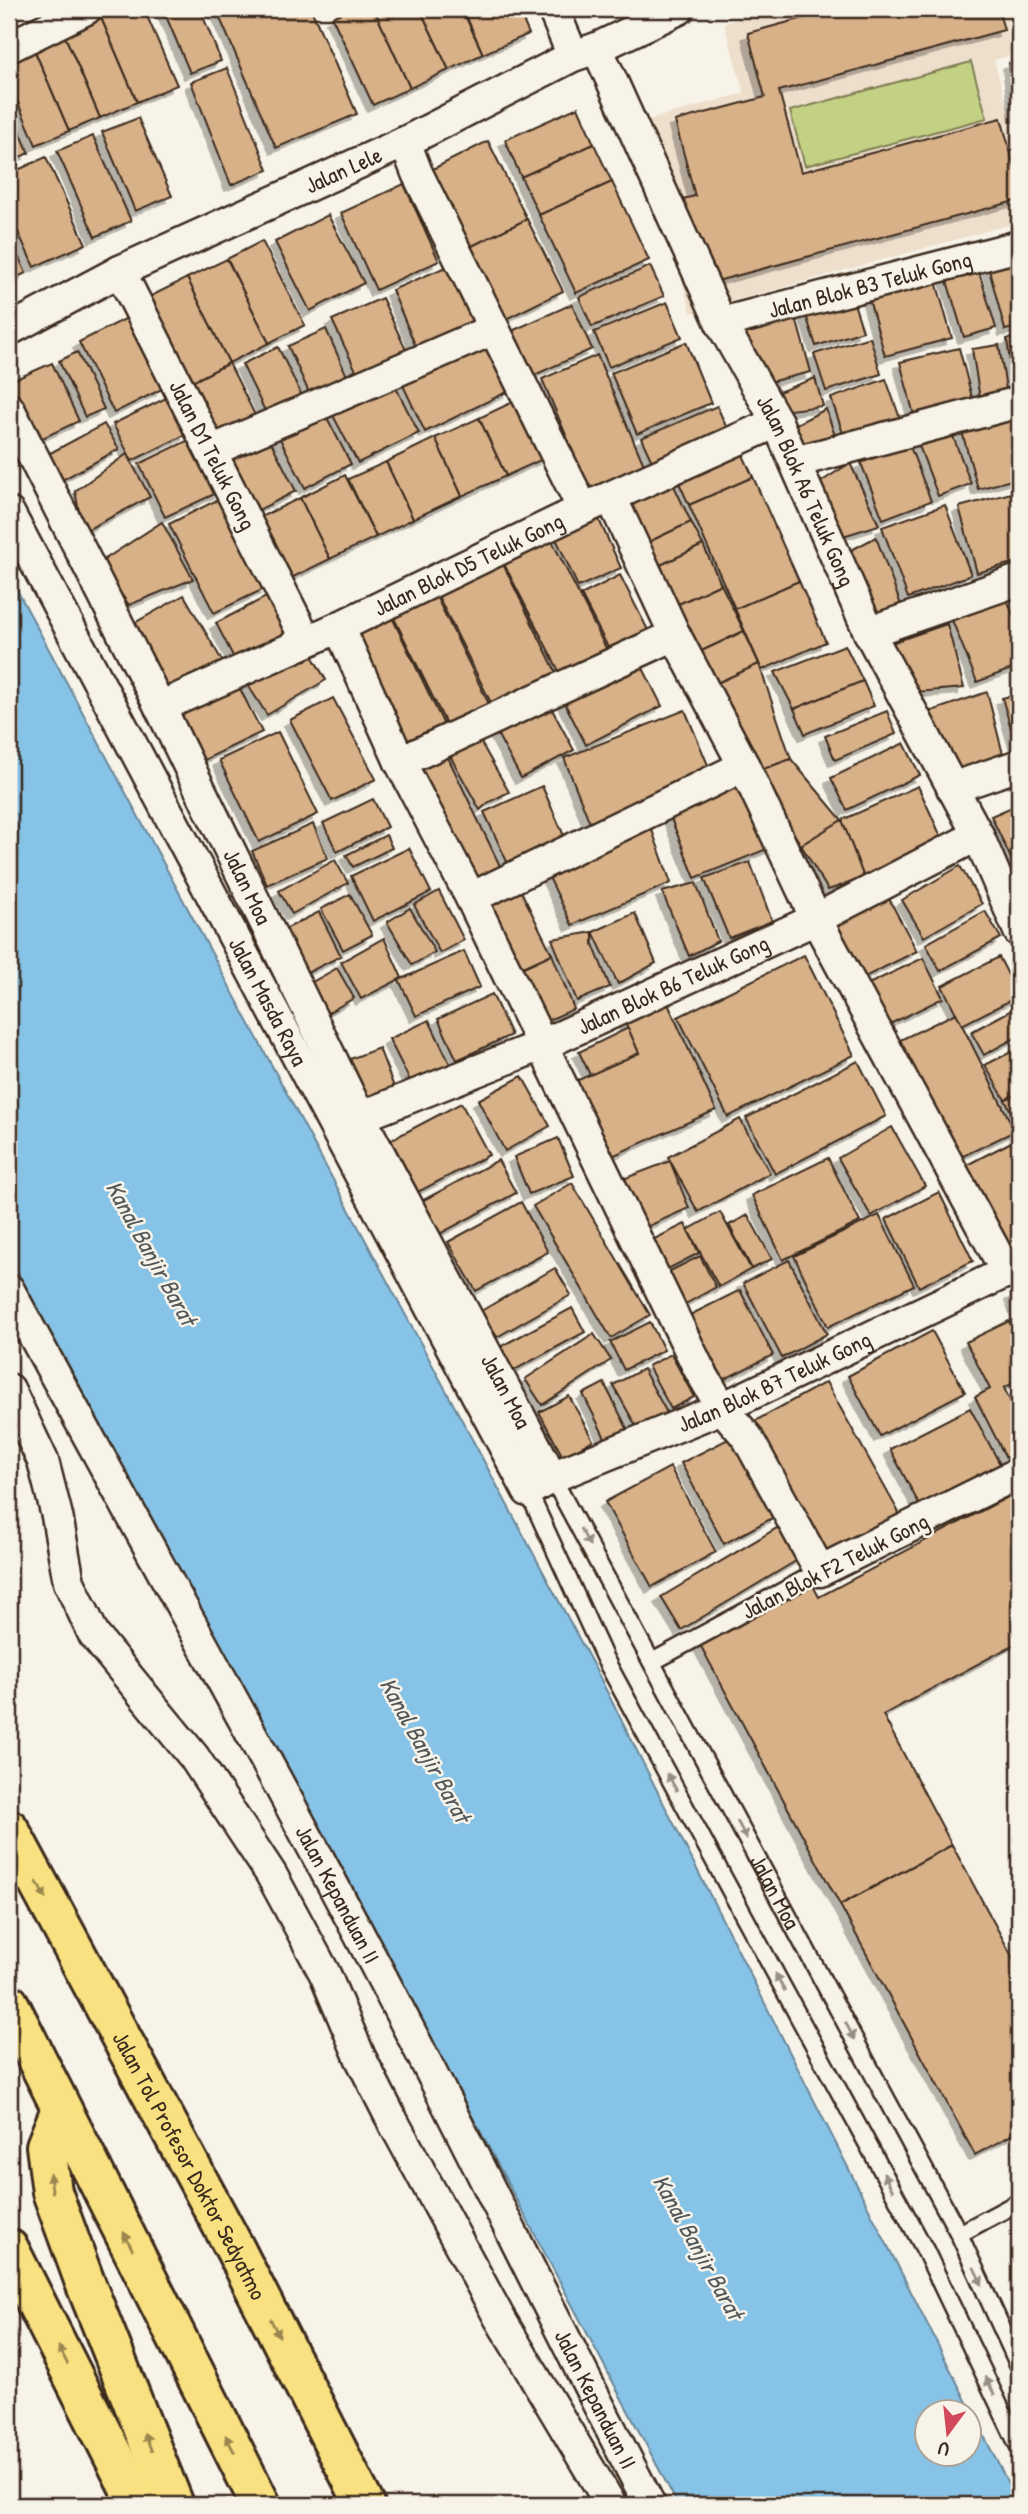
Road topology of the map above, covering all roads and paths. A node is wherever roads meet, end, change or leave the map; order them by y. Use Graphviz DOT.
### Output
graph roads {
  1 [pos="553,9"];
  2 [pos="679,9"];
  3 [pos="74,11"];
  4 [pos="9,47"];
  5 [pos="585,52"];
  6 [pos="405,142"];
  7 [pos="1019,246"];
  8 [pos="120,271"];
  9 [pos="721,323"];
  10 [pos="494,329"];
  11 [pos="9,330"];
  12 [pos="1019,402"];
  13 [pos="9,409"];
  14 [pos="776,422"];
  15 [pos="211,451"];
  16 [pos="795,462"];
  17 [pos="611,497"];
  18 [pos="583,509"];
  19 [pos="9,513"];
  20 [pos="1019,580"];
  21 [pos="340,627"];
  22 [pos="869,632"];
  23 [pos="676,635"];
  24 [pos="306,640"];
  25 [pos="160,707"];
  26 [pos="400,762"];
  27 [pos="1019,765"];
  28 [pos="744,766"];
  29 [pos="952,788"];
  30 [pos="978,835"];
  31 [pos="471,898"];
  32 [pos="816,919"];
  33 [pos="1019,931"];
  34 [pos="542,1045"];
  35 [pos="360,1117"];
  36 [pos="1013,1270"];
  37 [pos="9,1290"];
  38 [pos="9,1389"];
  39 [pos="722,1408"];
  40 [pos="1019,1473"];
  41 [pos="540,1484"];
  42 [pos="820,1571"];
  43 [pos="652,1662"];
  44 [pos="9,1829"];
  45 [pos="9,2004"];
  46 [pos="61,2109"];
  47 [pos="1019,2202"];
  48 [pos="959,2234"];
  49 [pos="9,2249"];
  50 [pos="1019,2366"];
  51 [pos="1019,2447"];
  52 [pos="138,2505"];
  53 [pos="173,2505"];
  54 [pos="261,2505"];
  55 [pos="365,2505"];
  56 [pos="611,2505"];
  57 [pos="650,2505"];
  1 -- 5 [label="street, Jalan Blok A6 Teluk Gong"];
  2 -- 5 [label="street, Jalan Lele"];
  3 -- 4 [label="street"];
  5 -- 6 [label="street, Jalan Lele"];
  5 -- 9 [label="street, Jalan Blok A6 Teluk Gong"];
  6 -- 8 [label="street, Jalan Lele"];
  6 -- 10 [label="street"];
  7 -- 9 [label="street, Jalan Blok B3 Teluk Gong"];
  8 -- 11 [label="street, Jalan Lele"];
  8 -- 15 [label="street, Jalan D1 Teluk Gong"];
  9 -- 14 [label="street, Jalan Blok A6 Teluk Gong"];
  10 -- 15 [label="street"];
  10 -- 18 [label="street"];
  12 -- 16 [label="street"];
  13 -- 25 [label="street, Jalan Moa"];
  14 -- 16 [label="street, Jalan Blok A6 Teluk Gong"];
  14 -- 17 [label="street, Jalan Blok D5 Teluk Gong"];
  15 -- 24 [label="street, Jalan D1 Teluk Gong"];
  16 -- 22 [label="street, Jalan Blok A6 Teluk Gong"];
  17 -- 18 [label="street, Jalan Blok D5 Teluk Gong"];
  17 -- 23 [label="street"];
  18 -- 21 [label="street, Jalan Blok D5 Teluk Gong"];
  19 -- 41 [label="street, Jalan Masda Raya"];
  20 -- 22 [label="street"];
  21 -- 24 [label="street, Jalan Blok D5 Teluk Gong"];
  21 -- 26 [label="street"];
  22 -- 29 [label="street, Jalan Blok A6 Teluk Gong"];
  23 -- 26 [label="street"];
  23 -- 28 [label="street"];
  24 -- 25 [label="street, Jalan Blok D5 Teluk Gong"];
  25 -- 35 [label="street, Jalan Moa"];
  26 -- 31 [label="street"];
  27 -- 29 [label="street"];
  28 -- 31 [label="street"];
  28 -- 32 [label="street"];
  29 -- 30 [label="street, Jalan Blok A6 Teluk Gong"];
  30 -- 32 [label="street, Jalan Blok B6 Teluk Gong"];
  30 -- 33 [label="street, Jalan Blok A6 Teluk Gong"];
  31 -- 34 [label="street"];
  32 -- 34 [label="street, Jalan Blok B6 Teluk Gong"];
  32 -- 36 [label="street"];
  34 -- 35 [label="street, Jalan Blok B6 Teluk Gong"];
  34 -- 39 [label="street"];
  35 -- 41 [label="street, Jalan Moa"];
  36 -- 39 [label="street, Jalan Blok B7 Teluk Gong"];
  37 -- 57 [label="street, Jalan Kepanduan II"];
  38 -- 56 [label="street, Jalan Kepanduan II"];
  39 -- 41 [label="street, Jalan Blok B7 Teluk Gong"];
  39 -- 42 [label="street"];
  40 -- 42 [label="street, Jalan Blok F2 Teluk Gong"];
  41 -- 43 [label="lane, Jalan Moa, one-way"];
  51 -- 41 [label="lane, Jalan Moa, one-way"];
  42 -- 43 [label="lane, Jalan Blok F2 Teluk Gong"];
  43 -- 48 [label="lane, Jalan Moa, one-way"];
  44 -- 55 [label="highway, Jalan Tol Profesor Doktor Sedyatmo, one-way"];
  45 -- 46 [label="highway"];
  53 -- 46 [label="highway, one-way"];
  54 -- 46 [label="highway, one-way"];
  47 -- 48 [label="lane"];
  48 -- 50 [label="lane, Jalan Moa, one-way"];
  52 -- 49 [label="highway, one-way"];
}
